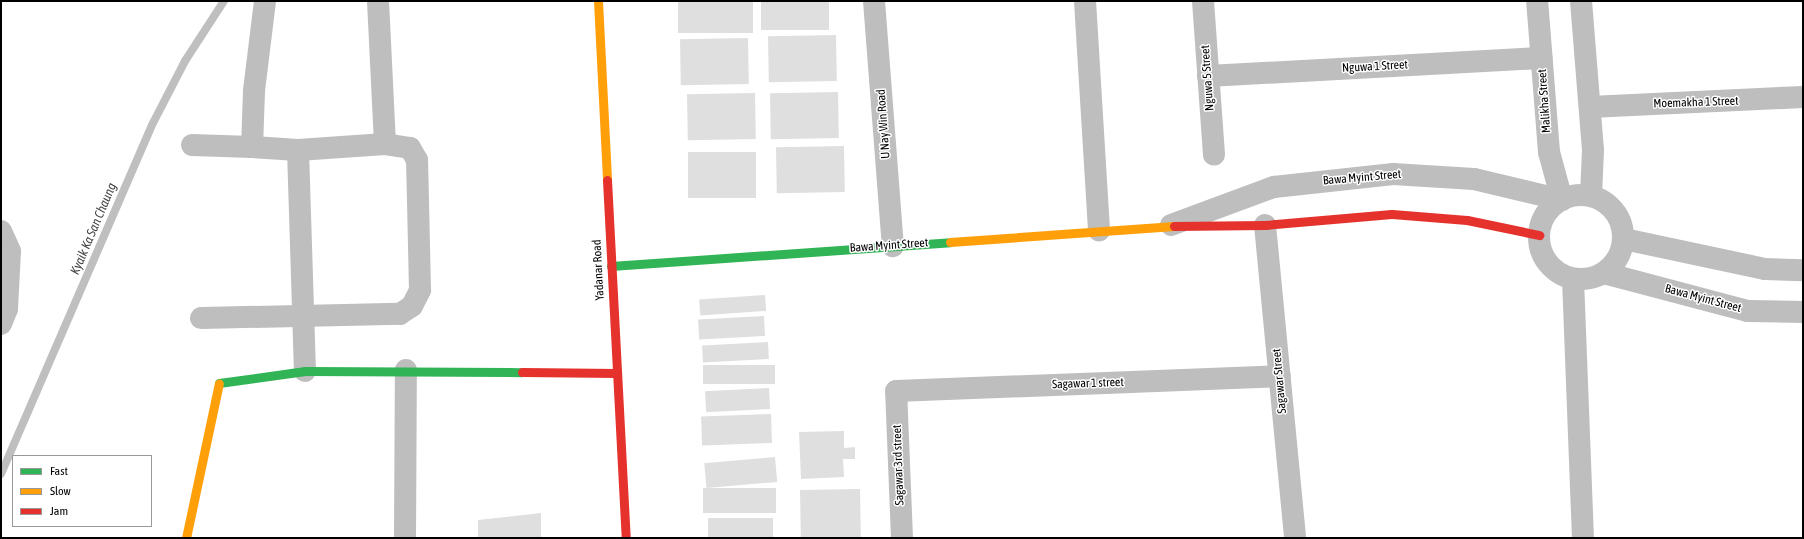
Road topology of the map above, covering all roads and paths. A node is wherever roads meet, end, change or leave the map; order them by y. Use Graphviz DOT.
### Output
graph roads {
  1 [pos="265,1"];
  2 [pos="378,1"];
  3 [pos="598,1"];
  4 [pos="874,1"];
  5 [pos="1085,1"];
  6 [pos="1203,1"];
  7 [pos="1537,1"];
  8 [pos="1581,1"];
  9 [pos="1542,58"];
  10 [pos="1208,76"];
  11 [pos="1803,97"];
  12 [pos="1590,107"];
  13 [pos="192,144"];
  14 [pos="385,144"];
  15 [pos="252,147"];
  16 [pos="298,150"];
  17 [pos="1214,155"];
  18 [pos="1591,196"];
  19 [pos="1562,200"];
  20 [pos="1266,225"];
  21 [pos="1166,226"];
  22 [pos="1,231"];
  23 [pos="1099,231"];
  24 [pos="1539,235"];
  25 [pos="1624,239"];
  26 [pos="893,246"];
  27 [pos="611,266"];
  28 [pos="1803,270"];
  29 [pos="1604,273"];
  30 [pos="1574,279"];
  31 [pos="1803,312"];
  32 [pos="303,317"];
  33 [pos="201,318"];
  34 [pos="1,324"];
  35 [pos="406,370"];
  36 [pos="305,371"];
  37 [pos="617,373"];
  38 [pos="1280,376"];
  39 [pos="896,391"];
  40 [pos="186,538"];
  41 [pos="405,538"];
  42 [pos="626,538"];
  43 [pos="902,538"];
  44 [pos="1295,538"];
  45 [pos="1583,538"];
  1 -- 15 [label="street"];
  2 -- 14 [label="street"];
  3 -- 27 [label="street, Yadanar Road"];
  4 -- 26 [label="street, U Nay Win Road"];
  5 -- 23 [label="street"];
  6 -- 10 [label="street, Nguwa 5 Street"];
  7 -- 9 [label="street, Malikha Street"];
  8 -- 12 [label="street"];
  9 -- 10 [label="street, Nguwa 1 Street"];
  9 -- 19 [label="street, Malikha Street"];
  10 -- 17 [label="street, Nguwa 5 Street"];
  11 -- 12 [label="street, Moemakha 1 Street"];
  12 -- 18 [label="street"];
  13 -- 15 [label="street"];
  14 -- 16 [label="street"];
  14 -- 32 [label="street"];
  15 -- 16 [label="street"];
  16 -- 32 [label="street"];
  18 -- 19 [label="street"];
  18 -- 25 [label="street"];
  19 -- 21 [label="street, Bawa Myint Street"];
  19 -- 24 [label="street"];
  20 -- 21 [label="street, Bawa Myint Street"];
  20 -- 24 [label="street, Bawa Myint Street"];
  20 -- 38 [label="street, Sagawar Street"];
  21 -- 23 [label="street, Bawa Myint Street"];
  22 -- 34 [label="street"];
  23 -- 26 [label="street, Bawa Myint Street"];
  24 -- 30 [label="street"];
  25 -- 28 [label="street"];
  25 -- 29 [label="street"];
  26 -- 27 [label="street, Bawa Myint Street"];
  27 -- 37 [label="street, Yadanar Road"];
  29 -- 30 [label="street"];
  29 -- 31 [label="street, Bawa Myint Street"];
  30 -- 45 [label="street"];
  32 -- 33 [label="street"];
  32 -- 36 [label="street"];
  35 -- 36 [label="street"];
  35 -- 37 [label="street"];
  35 -- 41 [label="street"];
  36 -- 40 [label="street"];
  37 -- 42 [label="street, Yadanar Road"];
  38 -- 39 [label="street, Sagawar 1 street"];
  38 -- 44 [label="street, Sagawar Street"];
  39 -- 43 [label="street, Sagawar 3rd street"];
}
